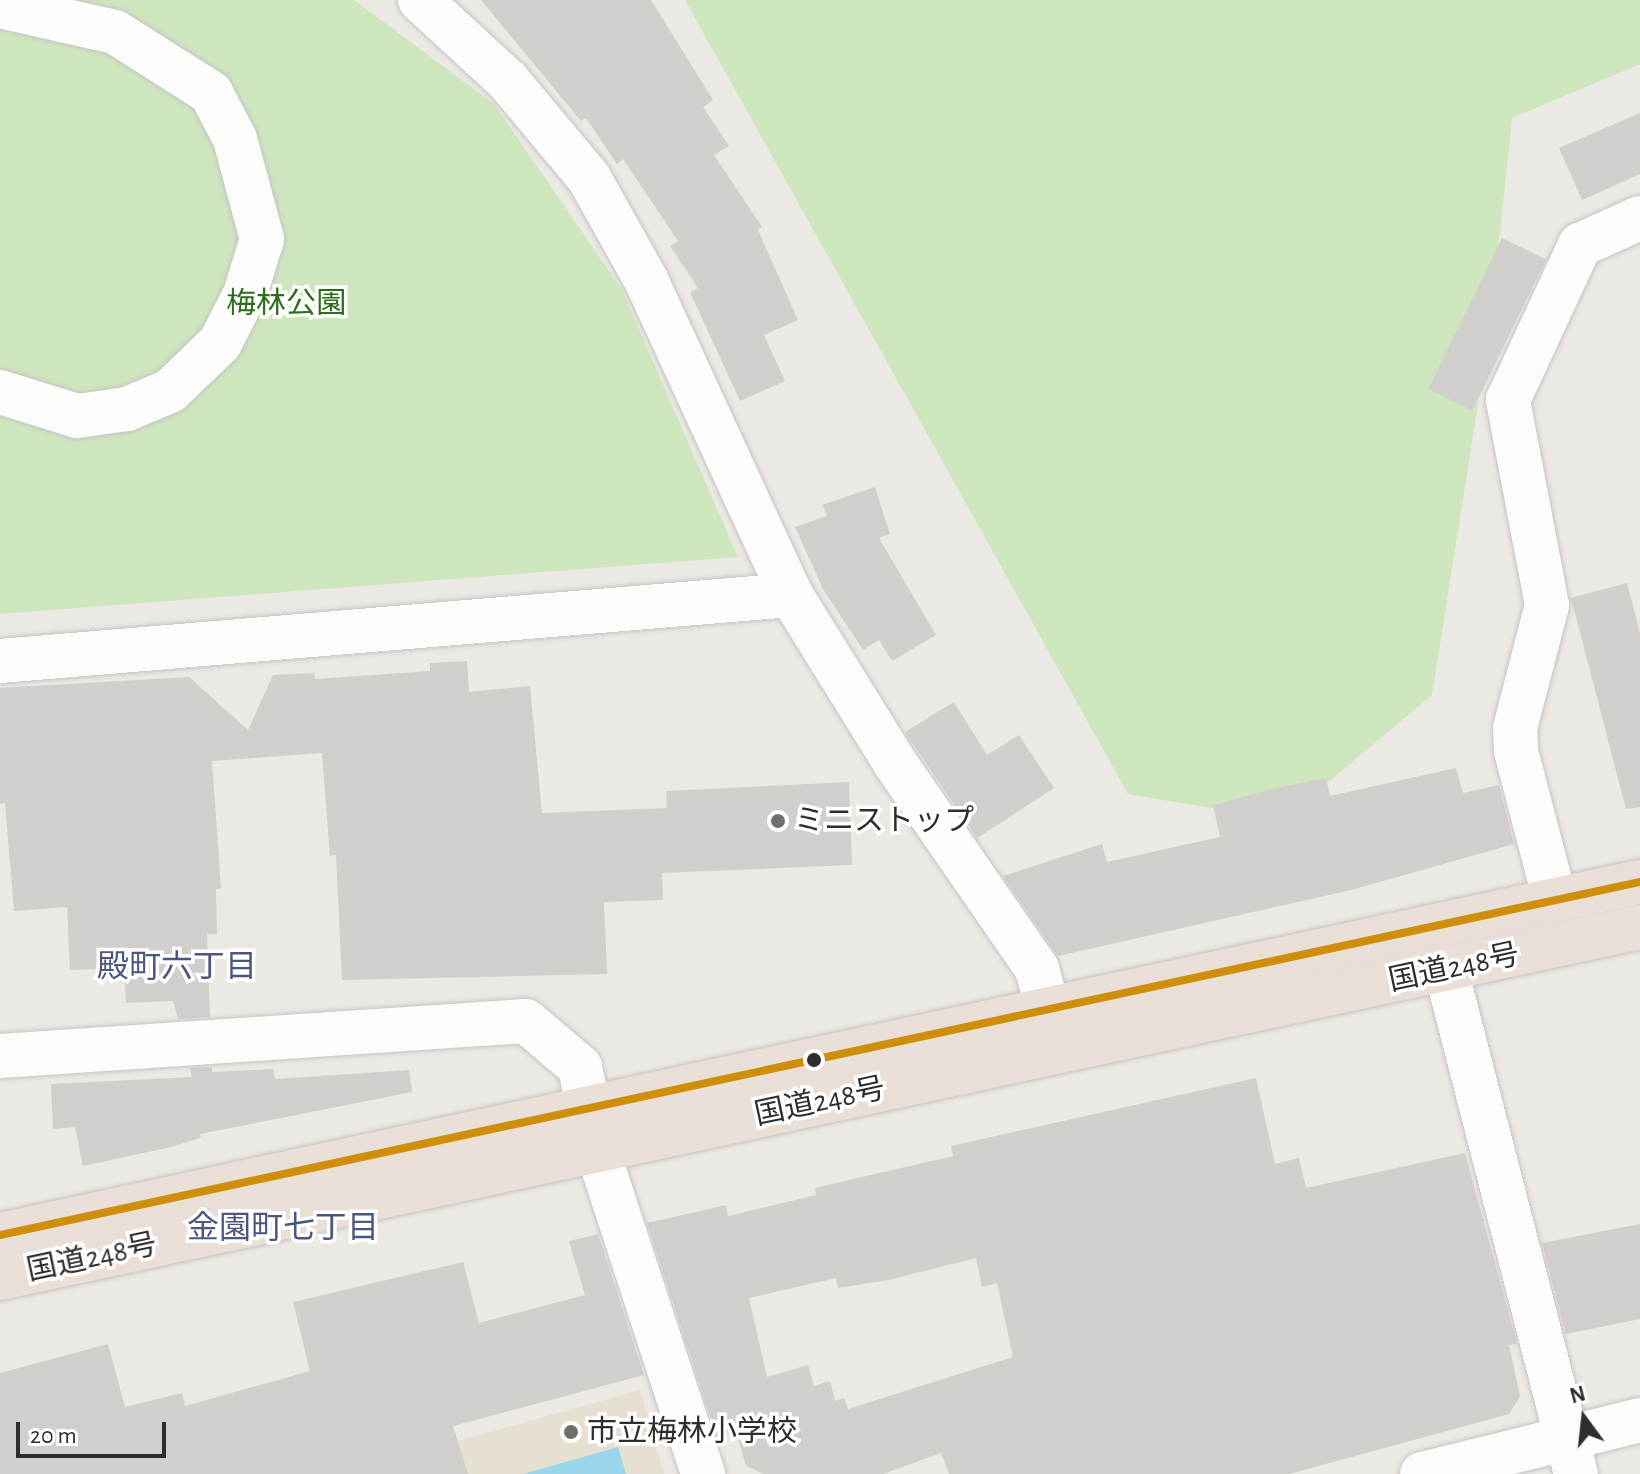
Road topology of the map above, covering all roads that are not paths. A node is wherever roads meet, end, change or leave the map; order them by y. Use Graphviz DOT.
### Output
graph roads {
  1 [pos="420,0"];
  2 [pos="0,6"];
  3 [pos="116,16"];
  4 [pos="1640,218"];
  5 [pos="0,392"];
  6 [pos="791,595"];
  7 [pos="0,661"];
  8 [pos="1640,882"];
  9 [pos="1555,900"];
  10 [pos="1640,927"];
  11 [pos="1446,970"];
  12 [pos="1049,1013"];
  13 [pos="0,1056"];
  14 [pos="586,1107"];
  15 [pos="597,1149"];
  16 [pos="0,1235"];
  17 [pos="0,1278"];
  18 [pos="1640,1420"];
  19 [pos="1571,1455"];
  20 [pos="703,1474"];
  21 [pos="1422,1474"];
  1 -- 6 [label="street"];
  2 -- 3 [label="street"];
  3 -- 5 [label="street"];
  4 -- 9 [label="street"];
  6 -- 7 [label="street"];
  6 -- 12 [label="street"];
  8 -- 9 [label="highway, 国道248号"];
  9 -- 12 [label="highway, 国道248号"];
  10 -- 11 [label="highway, 国道248号"];
  11 -- 15 [label="highway, 国道248号"];
  11 -- 19 [label="street"];
  12 -- 14 [label="highway, 国道248号"];
  13 -- 14 [label="street"];
  14 -- 15 [label="street"];
  14 -- 16 [label="highway, 国道248号"];
  15 -- 17 [label="highway, 国道248号"];
  15 -- 20 [label="street"];
  18 -- 19 [label="street"];
  19 -- 21 [label="street"];
}
